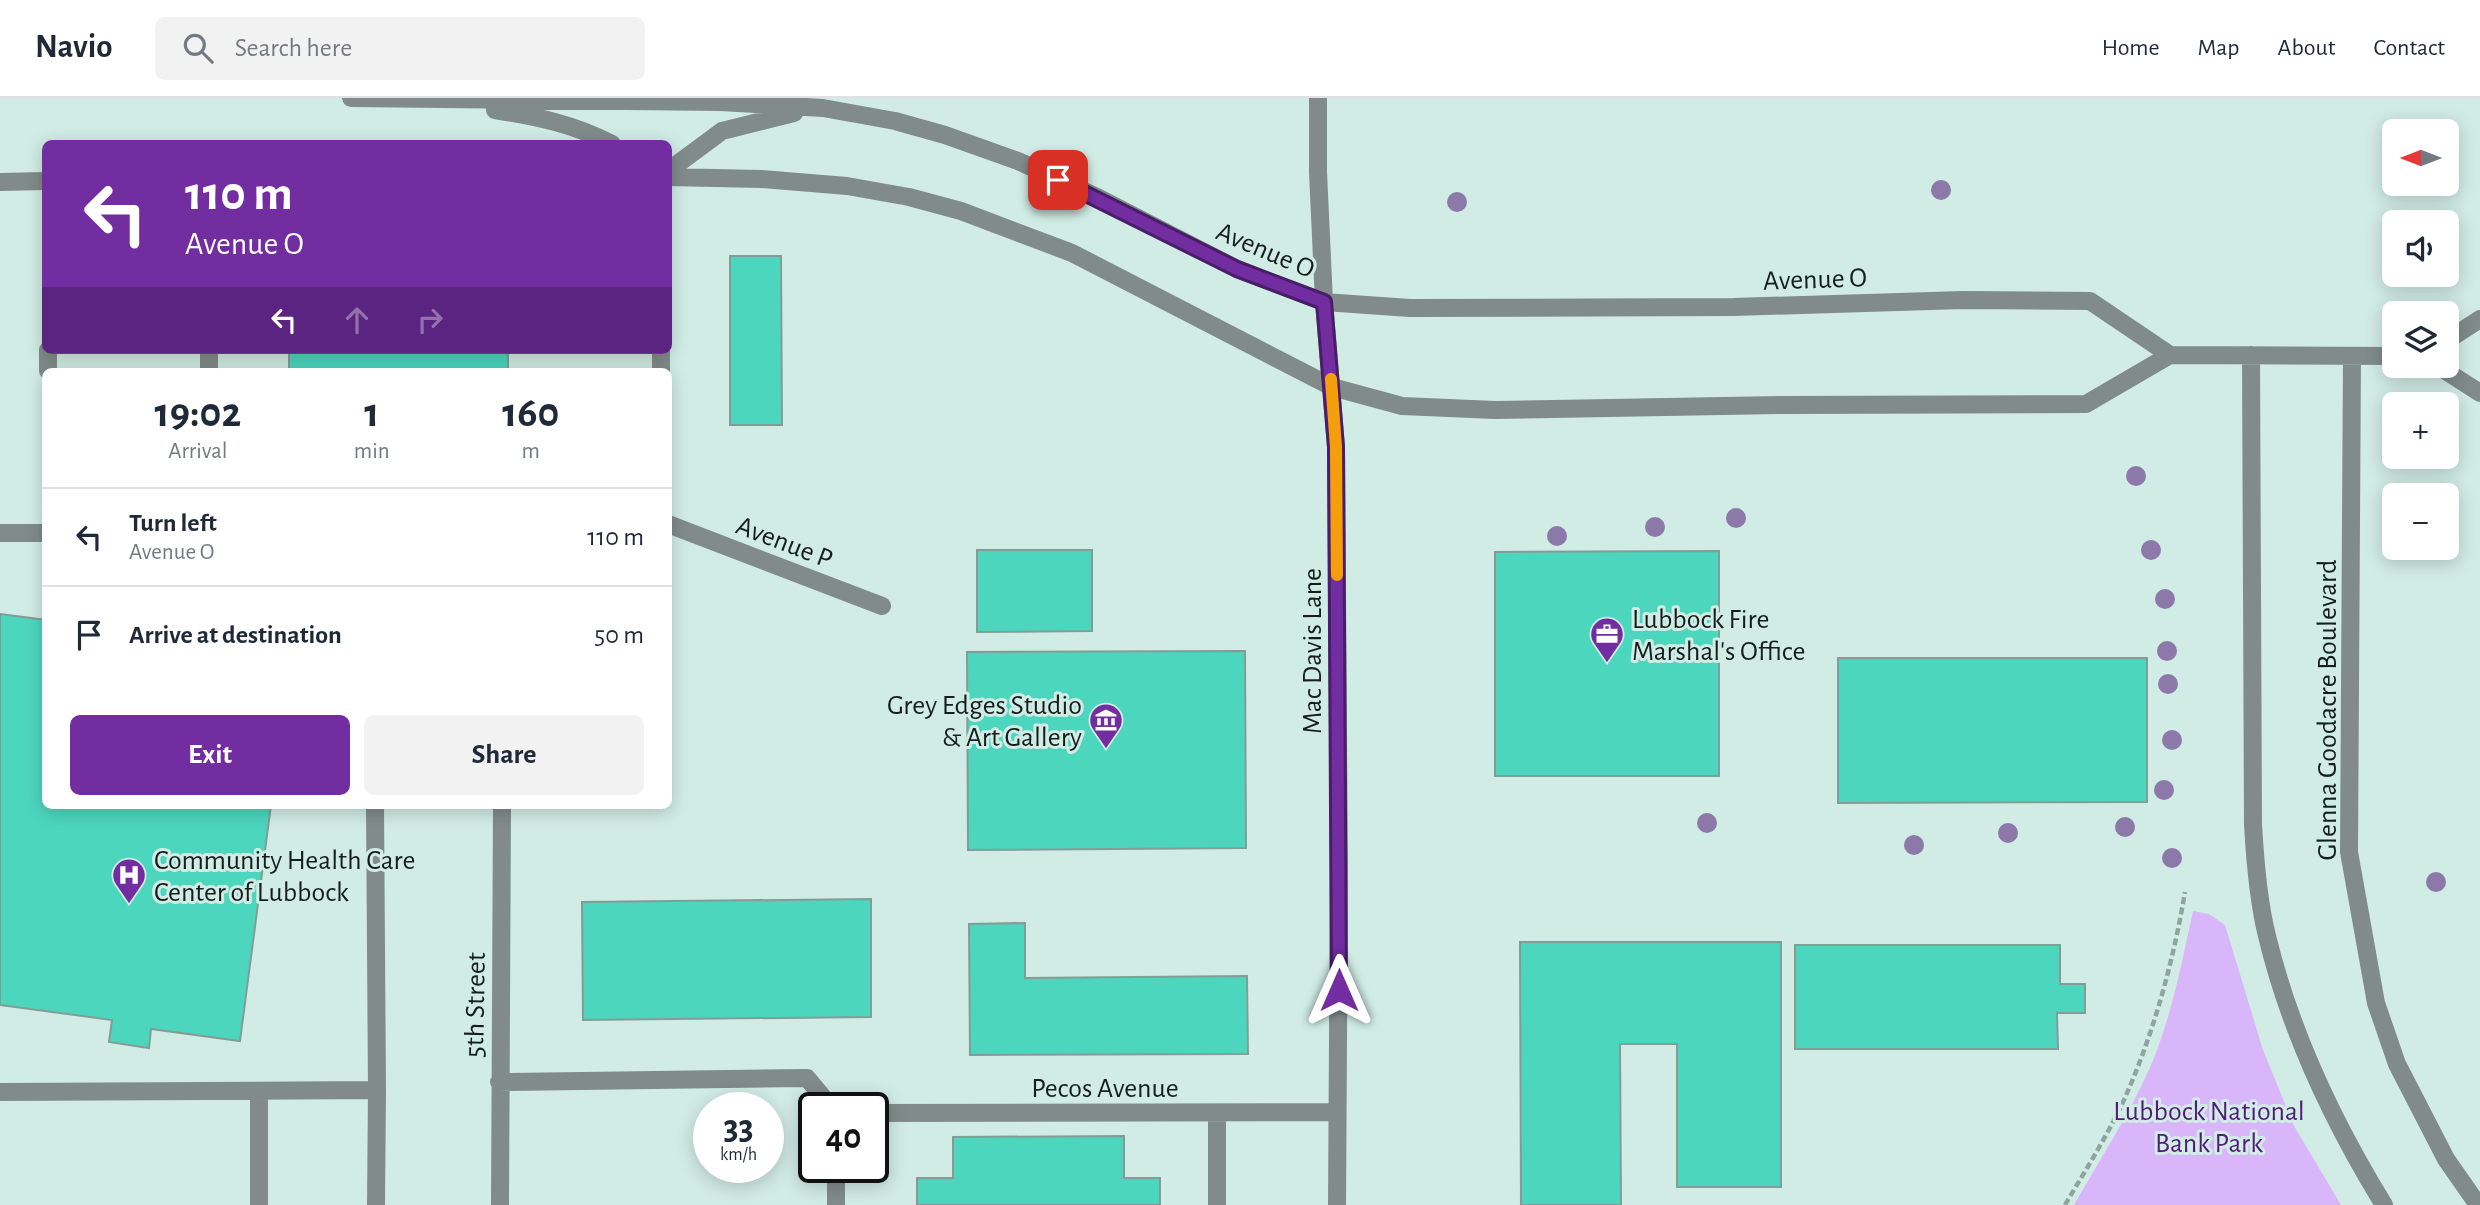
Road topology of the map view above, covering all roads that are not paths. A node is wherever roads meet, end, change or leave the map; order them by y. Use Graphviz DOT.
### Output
graph roads {
  1 [pos="351,98"];
  2 [pos="1318,98"];
  3 [pos="435,100"];
  4 [pos="814,108"];
  5 [pos="605,140"];
  6 [pos="672,168"];
  7 [pos="672,177"];
  8 [pos="42,181"];
  9 [pos="0,182"];
  10 [pos="1324,302"];
  11 [pos="2480,319"];
  12 [pos="2459,333"];
  13 [pos="2170,355"];
  14 [pos="2251,355"];
  15 [pos="2352,356"];
  16 [pos="2382,356"];
  17 [pos="2457,378"];
  18 [pos="1332,387"];
  19 [pos="2480,393"];
  20 [pos="672,526"];
  21 [pos="0,533"];
  22 [pos="42,533"];
  23 [pos="882,606"];
  24 [pos="375,809"];
  25 [pos="502,809"];
  26 [pos="499,1083"];
  27 [pos="377,1090"];
  28 [pos="259,1091"];
  29 [pos="0,1092"];
  30 [pos="819,1092"];
  31 [pos="1337,1112"];
  32 [pos="889,1113"];
  33 [pos="1217,1113"];
  34 [pos="836,1183"];
  35 [pos="259,1205"];
  36 [pos="376,1205"];
  37 [pos="500,1205"];
  38 [pos="836,1205"];
  39 [pos="1217,1205"];
  40 [pos="1337,1205"];
  41 [pos="2384,1205"];
  42 [pos="2478,1205"];
  1 -- 3 [label="street, Avenue O"];
  2 -- 10 [label="street, Mac Davis Lane"];
  3 -- 4 [label="street, Avenue O"];
  3 -- 5 [label="street"];
  4 -- 6 [label="street"];
  4 -- 10 [label="street, Avenue O"];
  7 -- 18 [label="street"];
  8 -- 9 [label="street"];
  10 -- 13 [label="street, Avenue O"];
  10 -- 18 [label="street, Mac Davis Lane"];
  11 -- 12 [label="street"];
  13 -- 14 [label="street"];
  13 -- 18 [label="street"];
  14 -- 15 [label="street"];
  14 -- 41 [label="street"];
  15 -- 16 [label="street"];
  15 -- 42 [label="street, Glenna Goodacre Boulevard"];
  17 -- 19 [label="street"];
  18 -- 31 [label="street, Mac Davis Lane"];
  20 -- 23 [label="street, Avenue P"];
  21 -- 22 [label="street"];
  24 -- 27 [label="street"];
  25 -- 26 [label="street, 5th Street"];
  26 -- 30 [label="street"];
  26 -- 37 [label="street, 5th Street"];
  27 -- 28 [label="street"];
  27 -- 36 [label="street"];
  28 -- 29 [label="street"];
  28 -- 35 [label="street"];
  31 -- 33 [label="street, Pecos Avenue"];
  31 -- 40 [label="street, Mac Davis Lane"];
  32 -- 33 [label="street, Pecos Avenue"];
  33 -- 39 [label="street"];
  34 -- 38 [label="street"];
}
